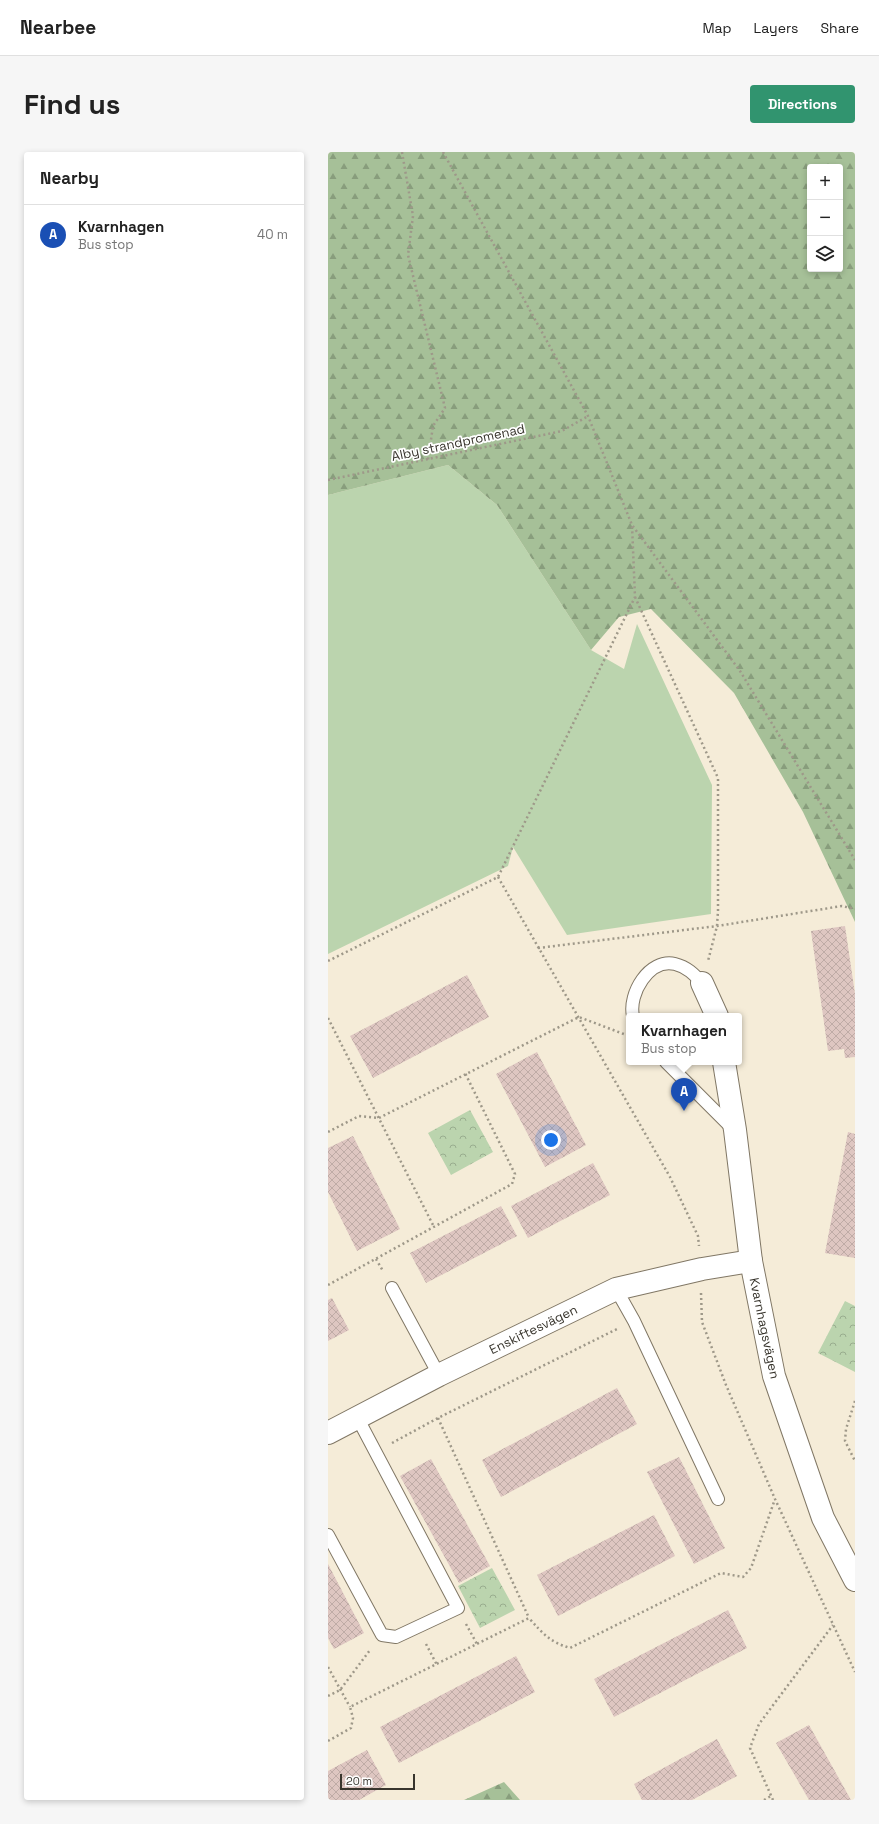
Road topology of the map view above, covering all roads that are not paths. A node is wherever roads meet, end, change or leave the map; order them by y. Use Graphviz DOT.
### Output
graph roads {
  1 [pos="702,983"];
  2 [pos="632,1013"];
  3 [pos="716,1013"];
  4 [pos="669,1065"];
  5 [pos="724,1065"];
  6 [pos="735,1130"];
  7 [pos="751,1261"];
  8 [pos="392,1288"];
  9 [pos="616,1289"];
  10 [pos="439,1375"];
  11 [pos="357,1417"];
  12 [pos="328,1433"];
  13 [pos="718,1500"];
  14 [pos="328,1535"];
  15 [pos="855,1580"];
  1 -- 2 [label="lane"];
  1 -- 3 [label="street"];
  4 -- 6 [label="lane"];
  5 -- 6 [label="street, Kvarnhagsvägen"];
  6 -- 7 [label="street, Kvarnhagsvägen"];
  7 -- 9 [label="street, Enskiftesvägen"];
  7 -- 15 [label="street, Kvarnhagsvägen"];
  8 -- 10 [label="lane"];
  9 -- 10 [label="street, Enskiftesvägen"];
  9 -- 13 [label="lane"];
  10 -- 11 [label="street, Enskiftesvägen"];
  11 -- 12 [label="street, Enskiftesvägen"];
  11 -- 14 [label="lane"];
}
